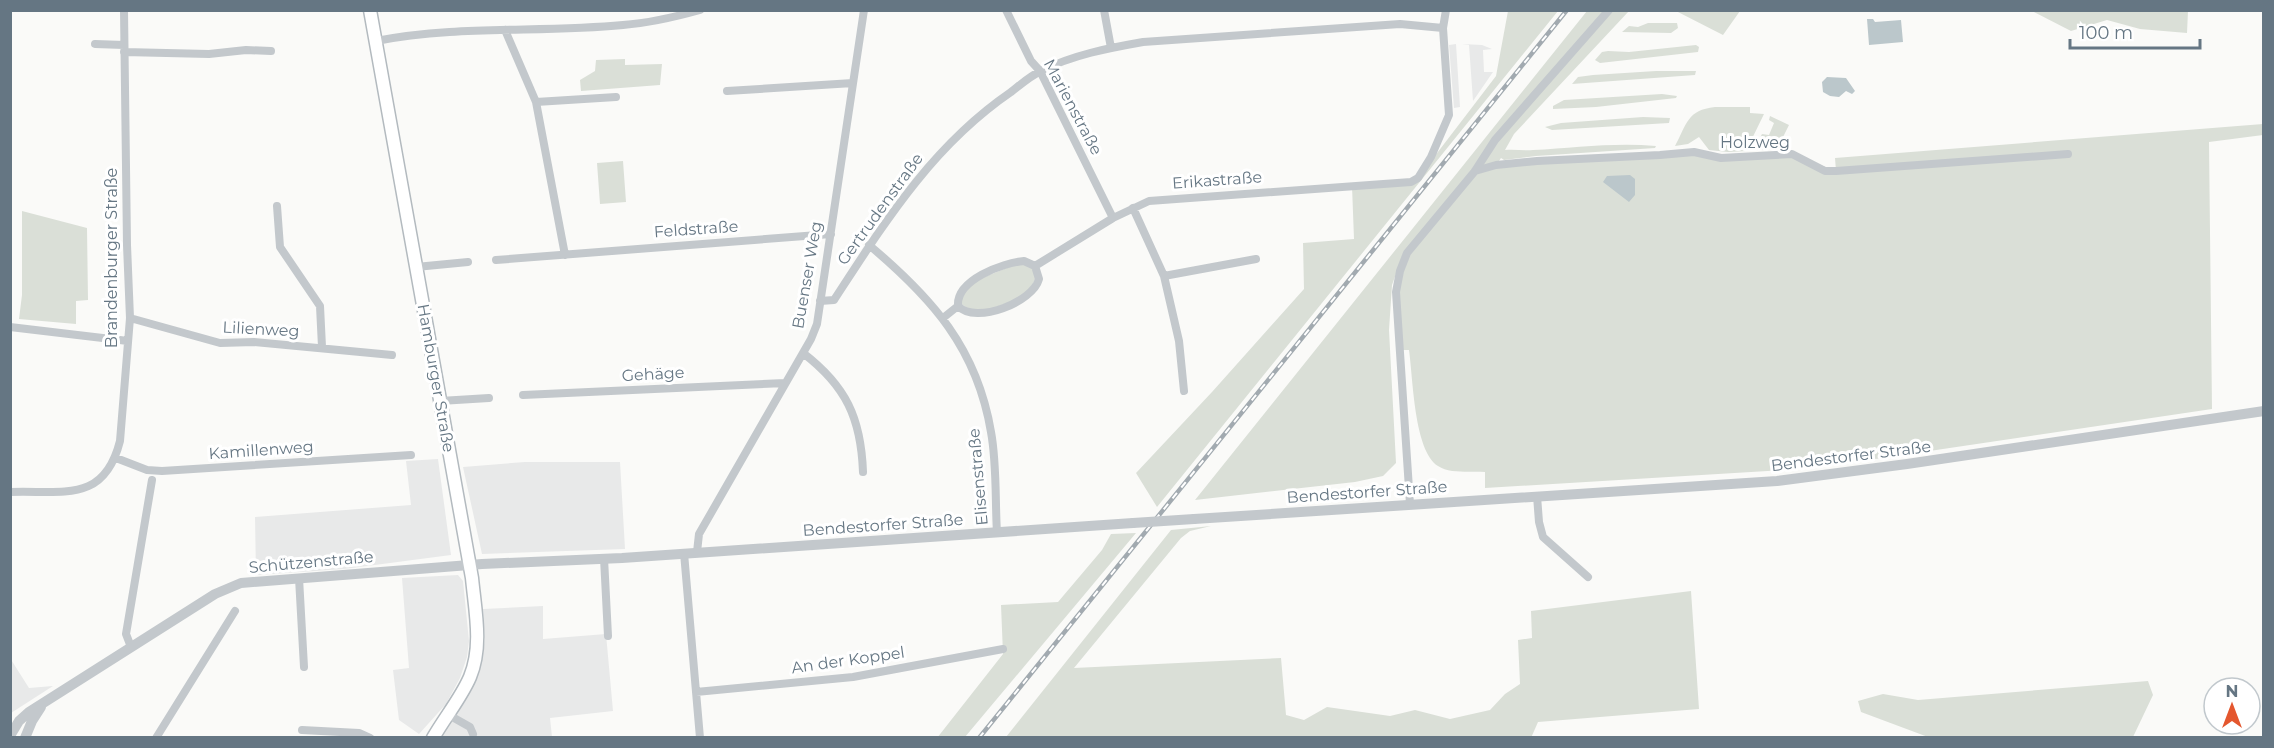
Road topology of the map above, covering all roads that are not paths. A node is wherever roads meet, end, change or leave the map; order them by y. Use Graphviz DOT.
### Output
graph roads {
  1 [pos="124,10"];
  2 [pos="370,10"];
  3 [pos="700,10"];
  4 [pos="864,10"];
  5 [pos="1006,10"];
  6 [pos="1104,10"];
  7 [pos="1446,10"];
  8 [pos="1609,10"];
  9 [pos="1443,28"];
  10 [pos="505,30"];
  11 [pos="376,41"];
  12 [pos="95,44"];
  13 [pos="1111,48"];
  14 [pos="124,49"];
  15 [pos="271,51"];
  16 [pos="1040,71"];
  17 [pos="853,83"];
  18 [pos="727,91"];
  19 [pos="616,98"];
  20 [pos="536,102"];
  21 [pos="2068,154"];
  22 [pos="1475,171"];
  23 [pos="277,206"];
  24 [pos="1132,208"];
  25 [pos="1113,218"];
  26 [pos="831,234"];
  27 [pos="869,245"];
  28 [pos="565,255"];
  29 [pos="496,260"];
  30 [pos="1256,260"];
  31 [pos="468,262"];
  32 [pos="1035,266"];
  33 [pos="416,267"];
  34 [pos="1164,276"];
  35 [pos="820,301"];
  36 [pos="958,306"];
  37 [pos="130,318"];
  38 [pos="943,318"];
  39 [pos="10,327"];
  40 [pos="128,341"];
  41 [pos="322,347"];
  42 [pos="803,353"];
  43 [pos="392,354"];
  44 [pos="785,383"];
  45 [pos="1184,391"];
  46 [pos="523,395"];
  47 [pos="489,398"];
  48 [pos="440,401"];
  49 [pos="2264,411"];
  50 [pos="411,455"];
  51 [pos="116,458"];
  52 [pos="864,472"];
  53 [pos="152,480"];
  54 [pos="10,492"];
  55 [pos="1537,496"];
  56 [pos="1410,504"];
  57 [pos="997,533"];
  58 [pos="697,552"];
  59 [pos="684,553"];
  60 [pos="604,558"];
  61 [pos="469,565"];
  62 [pos="1588,577"];
  63 [pos="299,578"];
  64 [pos="235,611"];
  65 [pos="609,636"];
  66 [pos="131,647"];
  67 [pos="1003,649"];
  68 [pos="304,667"];
  69 [pos="696,692"];
  70 [pos="45,702"];
  71 [pos="447,714"];
  72 [pos="302,730"];
  73 [pos="473,734"];
  74 [pos="11,735"];
  75 [pos="15,738"];
  76 [pos="25,738"];
  77 [pos="156,738"];
  78 [pos="370,738"];
  79 [pos="434,738"];
  80 [pos="700,738"];
  1 -- 14 [label="street, Brandenburger Straße"];
  2 -- 11 [label="main road, Hamburger Straße"];
  3 -- 10 [label="street"];
  4 -- 17 [label="street, Buenser Weg"];
  5 -- 16 [label="street, Marienstraße"];
  6 -- 13 [label="street"];
  7 -- 9 [label="street"];
  8 -- 22 [label="street"];
  9 -- 13 [label="street, Gertrudenstraße"];
  9 -- 24 [label="street, Erikastraße"];
  10 -- 11 [label="street"];
  10 -- 20 [label="street"];
  11 -- 33 [label="main road, Hamburger Straße"];
  12 -- 14 [label="street"];
  13 -- 16 [label="street, Gertrudenstraße"];
  14 -- 15 [label="street"];
  14 -- 37 [label="street, Brandenburger Straße"];
  16 -- 25 [label="street, Marienstraße"];
  16 -- 27 [label="street, Gertrudenstraße"];
  17 -- 18 [label="street"];
  17 -- 26 [label="street, Buenser Weg"];
  19 -- 20 [label="street"];
  20 -- 28 [label="street"];
  21 -- 22 [label="street, Holzweg"];
  22 -- 56 [label="street"];
  23 -- 41 [label="street, Lilienweg"];
  24 -- 25 [label="street, Erikastraße"];
  24 -- 34 [label="street"];
  25 -- 32 [label="street, Erikastraße"];
  26 -- 28 [label="street, Feldstraße"];
  26 -- 35 [label="street, Buenser Weg"];
  27 -- 35 [label="street, Gertrudenstraße"];
  27 -- 38 [label="street, Elisenstraße"];
  28 -- 29 [label="street, Feldstraße"];
  30 -- 34 [label="street"];
  31 -- 33 [label="street"];
  32 -- 36 [label="street"];
  32 -- 36 [label="street"];
  33 -- 48 [label="main road, Hamburger Straße"];
  34 -- 45 [label="street"];
  35 -- 42 [label="street, Buenser Weg"];
  36 -- 38 [label="street"];
  37 -- 40 [label="street, Brandenburger Straße"];
  37 -- 41 [label="street, Lilienweg"];
  38 -- 57 [label="street, Elisenstraße"];
  39 -- 40 [label="street"];
  40 -- 51 [label="street, Brandenburger Straße"];
  41 -- 43 [label="street, Lilienweg"];
  42 -- 44 [label="street, Buenser Weg"];
  42 -- 52 [label="street"];
  44 -- 46 [label="street, Gehäge"];
  44 -- 58 [label="street, Buenser Weg"];
  47 -- 48 [label="street"];
  48 -- 61 [label="main road, Hamburger Straße"];
  49 -- 55 [label="street, Bendestorfer Straße"];
  50 -- 51 [label="street, Kamillenweg"];
  51 -- 54 [label="street, Brandenburger Straße"];
  53 -- 66 [label="street"];
  55 -- 56 [label="street, Bendestorfer Straße"];
  55 -- 62 [label="street"];
  56 -- 57 [label="street, Bendestorfer Straße, bridge"];
  57 -- 58 [label="street, Bendestorfer Straße"];
  58 -- 59 [label="street, Bendestorfer Straße"];
  59 -- 60 [label="street, Bendestorfer Straße"];
  59 -- 69 [label="street"];
  60 -- 61 [label="street, Bendestorfer Straße"];
  60 -- 65 [label="street"];
  61 -- 63 [label="street, Schützenstraße"];
  61 -- 71 [label="main road, Hamburger Straße"];
  63 -- 66 [label="street, Schützenstraße"];
  63 -- 68 [label="street"];
  64 -- 77 [label="street"];
  66 -- 70 [label="street, Schützenstraße"];
  67 -- 69 [label="street, An der Koppel"];
  69 -- 80 [label="street"];
  70 -- 74 [label="street, Schützenstraße"];
  70 -- 76 [label="street, Schützenstraße"];
  71 -- 73 [label="street"];
  71 -- 79 [label="main road, Hamburger Straße"];
  72 -- 78 [label="street"];
  74 -- 75 [label="street"];
}
